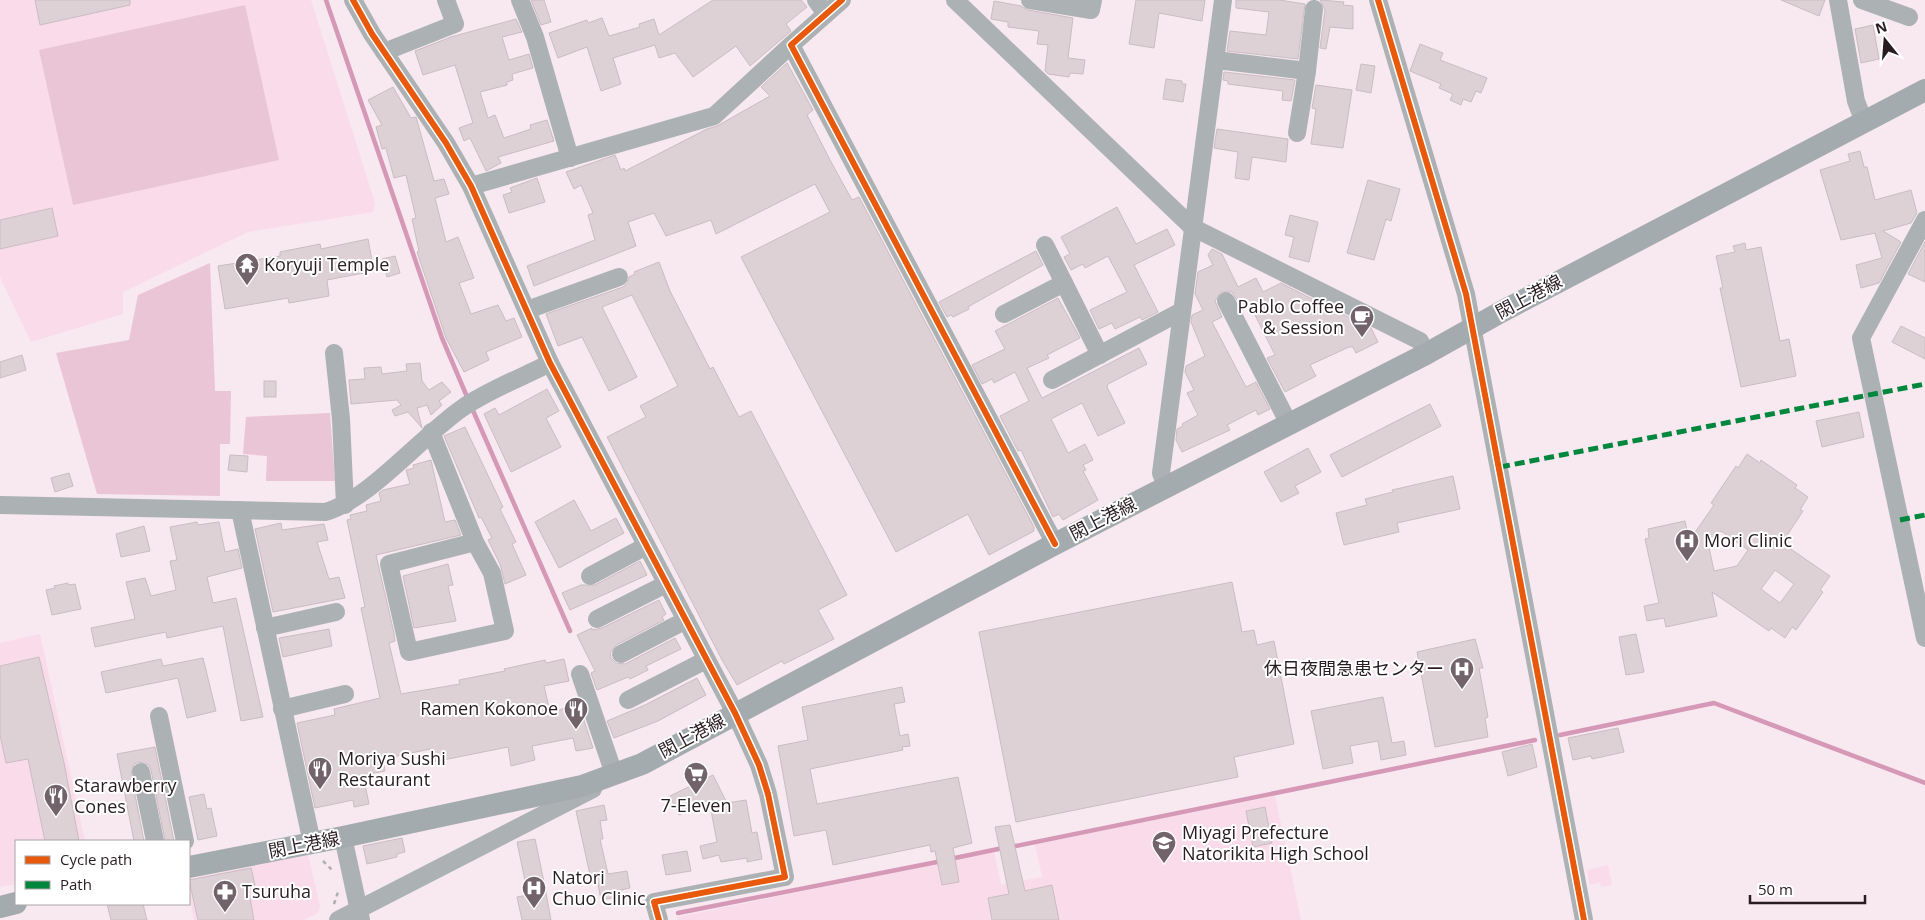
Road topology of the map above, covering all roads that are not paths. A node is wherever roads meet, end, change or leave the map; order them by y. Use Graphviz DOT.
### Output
graph roads {
  1 [pos="353,0"];
  2 [pos="446,0"];
  3 [pos="520,0"];
  4 [pos="842,0"];
  5 [pos="955,0"];
  6 [pos="1030,0"];
  7 [pos="1093,0"];
  8 [pos="1223,0"];
  9 [pos="1378,0"];
  10 [pos="1838,0"];
  11 [pos="1862,0"];
  12 [pos="821,7"];
  13 [pos="1314,9"];
  14 [pos="1909,17"];
  15 [pos="791,45"];
  16 [pos="384,52"];
  17 [pos="1216,60"];
  18 [pos="1307,71"];
  19 [pos="1925,90"];
  20 [pos="1864,122"];
  21 [pos="1297,133"];
  22 [pos="570,158"];
  23 [pos="471,186"];
  24 [pos="1925,220"];
  25 [pos="1192,227"];
  26 [pos="1045,245"];
  27 [pos="619,277"];
  28 [pos="1064,283"];
  29 [pos="1226,302"];
  30 [pos="526,310"];
  31 [pos="1180,312"];
  32 [pos="1004,314"];
  33 [pos="1473,327"];
  34 [pos="334,353"];
  35 [pos="1426,354"];
  36 [pos="1100,355"];
  37 [pos="550,363"];
  38 [pos="1052,380"];
  39 [pos="1289,424"];
  40 [pos="431,432"];
  41 [pos="1166,487"];
  42 [pos="0,505"];
  43 [pos="345,505"];
  44 [pos="240,510"];
  45 [pos="475,542"];
  46 [pos="1054,544"];
  47 [pos="646,546"];
  48 [pos="590,576"];
  49 [pos="666,584"];
  50 [pos="336,612"];
  51 [pos="597,619"];
  52 [pos="686,620"];
  53 [pos="265,628"];
  54 [pos="1925,638"];
  55 [pos="621,654"];
  56 [pos="706,660"];
  57 [pos="580,674"];
  58 [pos="345,694"];
  59 [pos="628,700"];
  60 [pos="282,709"];
  61 [pos="734,713"];
  62 [pos="159,716"];
  63 [pos="642,764"];
  64 [pos="141,772"];
  65 [pos="614,774"];
  66 [pos="512,801"];
  67 [pos="509,833"];
  68 [pos="343,837"];
  69 [pos="156,840"];
  70 [pos="185,840"];
  71 [pos="315,850"];
  72 [pos="190,864"];
  73 [pos="15,903"];
  74 [pos="0,907"];
  75 [pos="335,914"];
  76 [pos="360,915"];
  77 [pos="658,920"];
  78 [pos="1584,920"];
  1 -- 16 [label="street"];
  2 -- 16 [label="street"];
  3 -- 22 [label="street"];
  4 -- 12 [label="street"];
  5 -- 25 [label="street"];
  6 -- 7 [label="street"];
  8 -- 17 [label="street"];
  9 -- 33 [label="street"];
  10 -- 20 [label="street"];
  11 -- 14 [label="street"];
  12 -- 15 [label="street"];
  13 -- 18 [label="street"];
  15 -- 22 [label="street"];
  15 -- 46 [label="street"];
  16 -- 23 [label="street"];
  17 -- 18 [label="street"];
  17 -- 25 [label="street"];
  18 -- 21 [label="street"];
  19 -- 20 [label="main road, 閖上港線"];
  20 -- 33 [label="main road, 閖上港線"];
  22 -- 23 [label="street"];
  23 -- 30 [label="street"];
  24 -- 54 [label="street"];
  25 -- 31 [label="street"];
  25 -- 35 [label="street"];
  26 -- 28 [label="street"];
  27 -- 30 [label="street"];
  28 -- 32 [label="street"];
  28 -- 36 [label="street"];
  29 -- 39 [label="street"];
  30 -- 37 [label="street"];
  31 -- 36 [label="street"];
  31 -- 41 [label="street"];
  33 -- 35 [label="main road, 閖上港線"];
  33 -- 78 [label="street"];
  34 -- 43 [label="street"];
  35 -- 39 [label="main road, 閖上港線"];
  36 -- 38 [label="street"];
  37 -- 40 [label="street"];
  37 -- 47 [label="street"];
  39 -- 41 [label="main road, 閖上港線"];
  40 -- 43 [label="street"];
  40 -- 45 [label="street"];
  41 -- 46 [label="main road, 閖上港線"];
  42 -- 44 [label="street"];
  43 -- 44 [label="street"];
  44 -- 53 [label="street"];
  45 -- 45 [label="street"];
  46 -- 61 [label="main road, 閖上港線"];
  47 -- 48 [label="street"];
  47 -- 49 [label="street"];
  49 -- 51 [label="street"];
  49 -- 52 [label="street"];
  50 -- 53 [label="street"];
  52 -- 55 [label="street"];
  52 -- 56 [label="street"];
  53 -- 60 [label="street"];
  56 -- 59 [label="street"];
  56 -- 61 [label="street"];
  57 -- 65 [label="street"];
  58 -- 60 [label="street"];
  60 -- 71 [label="street"];
  61 -- 63 [label="main road, 閖上港線"];
  61 -- 77 [label="street"];
  62 -- 70 [label="street"];
  63 -- 65 [label="main road, 閖上港線"];
  63 -- 67 [label="street"];
  64 -- 69 [label="street"];
  65 -- 66 [label="main road, 閖上港線"];
  66 -- 67 [label="street"];
  66 -- 68 [label="main road, 閖上港線"];
  67 -- 76 [label="street"];
  68 -- 71 [label="main road, 閖上港線"];
  68 -- 76 [label="street"];
  71 -- 72 [label="main road, 閖上港線"];
  73 -- 74 [label="main road"];
  75 -- 76 [label="street"];
}
